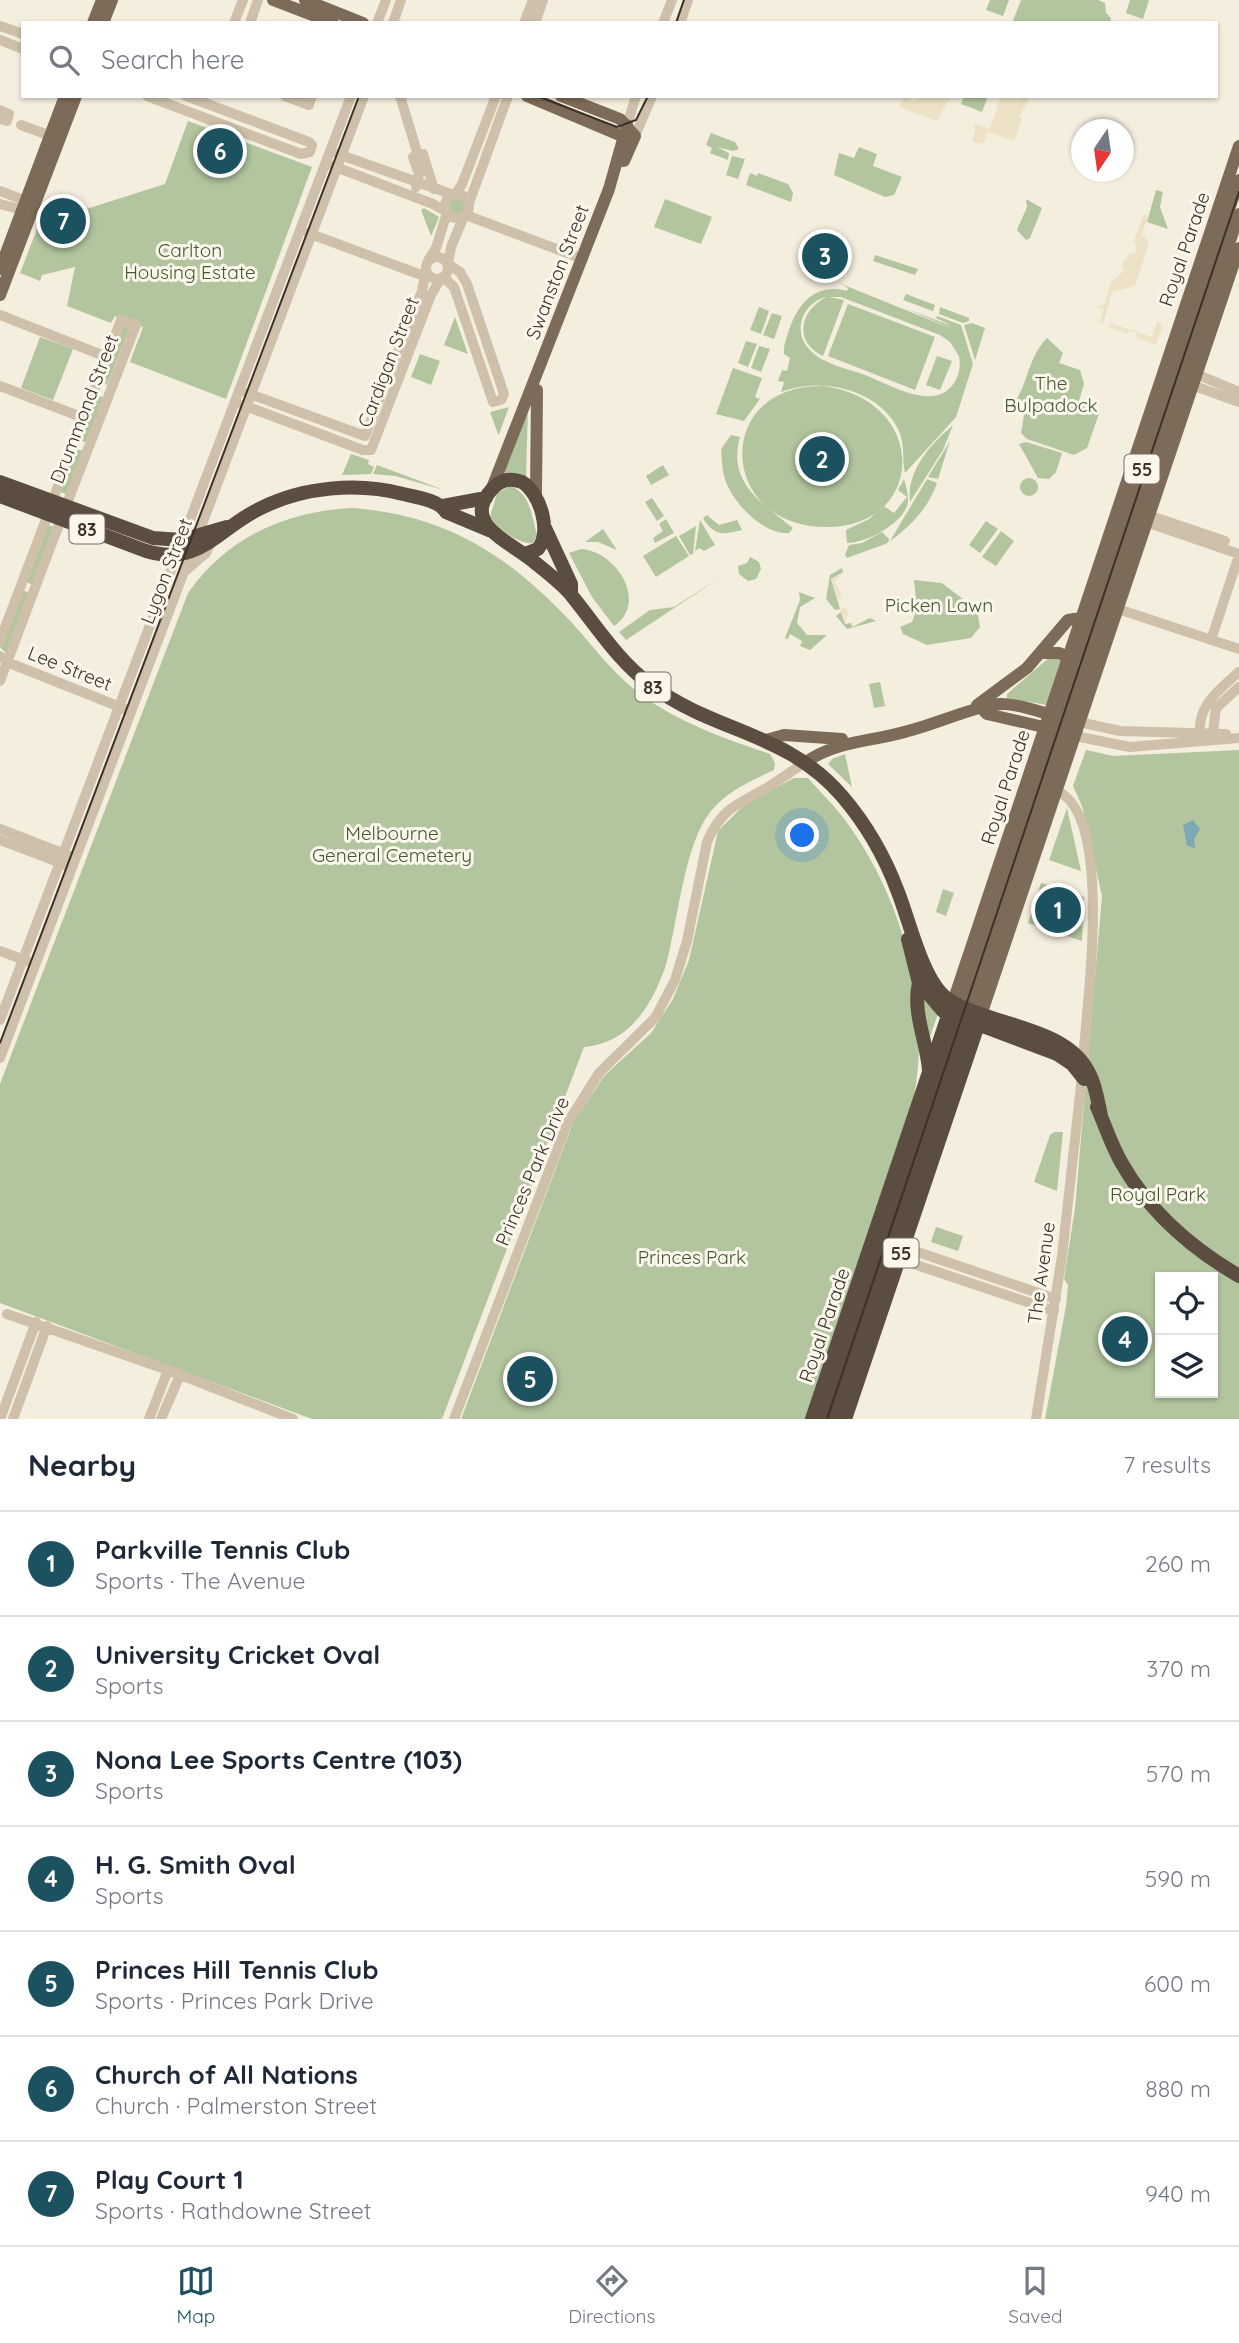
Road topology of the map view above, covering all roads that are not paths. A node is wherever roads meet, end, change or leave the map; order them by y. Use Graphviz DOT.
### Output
graph roads {
  1 [pos="102,0"];
  2 [pos="112,0"];
  3 [pos="243,0"];
  4 [pos="258,0"];
  5 [pos="273,0"];
  6 [pos="305,0"];
  7 [pos="386,0"];
  8 [pos="401,0"];
  9 [pos="533,0"];
  10 [pos="543,0"];
  11 [pos="672,0"];
  12 [pos="688,0"];
  13 [pos="328,17"];
  14 [pos="94,21"];
  15 [pos="104,21"];
  16 [pos="235,21"];
  17 [pos="251,21"];
  18 [pos="351,21"];
  19 [pos="378,21"];
  20 [pos="394,21"];
  21 [pos="525,21"];
  22 [pos="536,21"];
  23 [pos="664,21"];
  24 [pos="681,21"];
  25 [pos="0,26"];
  26 [pos="21,33"];
  27 [pos="0,40"];
  28 [pos="21,48"];
  29 [pos="65,98"];
  30 [pos="75,98"];
  31 [pos="152,98"];
  32 [pos="221,98"];
  33 [pos="290,98"];
  34 [pos="311,98"];
  35 [pos="350,98"];
  36 [pos="363,98"];
  37 [pos="495,98"];
  38 [pos="507,98"];
  39 [pos="532,98"];
  40 [pos="566,98"];
  41 [pos="636,98"];
  42 [pos="651,98"];
  43 [pos="205,99"];
  44 [pos="399,100"];
  45 [pos="217,108"];
  46 [pos="0,110"];
  47 [pos="198,115"];
  48 [pos="0,119"];
  49 [pos="212,120"];
  50 [pos="21,125"];
  51 [pos="629,135"];
  52 [pos="55,138"];
  53 [pos="1239,145"];
  54 [pos="330,150"];
  55 [pos="342,155"];
  56 [pos="418,155"];
  57 [pos="326,163"];
  58 [pos="337,168"];
  59 [pos="1236,169"];
  60 [pos="1239,180"];
  61 [pos="417,183"];
  62 [pos="434,189"];
  63 [pos="5,193"];
  64 [pos="455,195"];
  65 [pos="412,196"];
  66 [pos="3,205"];
  67 [pos="27,206"];
  68 [pos="466,211"];
  69 [pos="447,212"];
  70 [pos="1239,214"];
  71 [pos="300,230"];
  72 [pos="312,234"];
  73 [pos="1226,236"];
  74 [pos="9,249"];
  75 [pos="583,259"];
  76 [pos="448,264"];
  77 [pos="427,267"];
  78 [pos="0,269"];
  79 [pos="442,278"];
  80 [pos="0,295"];
  81 [pos="0,315"];
  82 [pos="414,327"];
  83 [pos="107,357"];
  84 [pos="492,357"];
  85 [pos="480,361"];
  86 [pos="541,369"];
  87 [pos="1194,380"];
  88 [pos="393,381"];
  89 [pos="0,386"];
  90 [pos="238,390"];
  91 [pos="1239,392"];
  92 [pos="252,395"];
  93 [pos="234,402"];
  94 [pos="1239,402"];
  95 [pos="277,405"];
  96 [pos="247,407"];
  97 [pos="273,417"];
  98 [pos="84,418"];
  99 [pos="294,418"];
  100 [pos="332,432"];
  101 [pos="0,482"];
  102 [pos="1153,486"];
  103 [pos="489,493"];
  104 [pos="536,495"];
  105 [pos="0,496"];
  106 [pos="443,506"];
  107 [pos="57,510"];
  108 [pos="1137,511"];
  109 [pos="545,528"];
  110 [pos="489,530"];
  111 [pos="183,540"];
  112 [pos="204,540"];
  113 [pos="1239,546"];
  114 [pos="1109,552"];
  115 [pos="191,553"];
  116 [pos="526,554"];
  117 [pos="1239,554"];
  118 [pos="176,556"];
  119 [pos="184,573"];
  120 [pos="571,594"];
  121 [pos="1109,602"];
  122 [pos="1081,618"];
  123 [pos="1212,636"];
  124 [pos="0,641"];
  125 [pos="1239,641"];
  126 [pos="1239,649"];
  127 [pos="1043,653"];
  128 [pos="1068,657"];
  129 [pos="3,660"];
  130 [pos="1239,672"];
  131 [pos="0,681"];
  132 [pos="1239,687"];
  133 [pos="1216,700"];
  134 [pos="120,706"];
  135 [pos="976,710"];
  136 [pos="131,711"];
  137 [pos="1062,725"];
  138 [pos="1239,736"];
  139 [pos="1206,737"];
  140 [pos="766,740"];
  141 [pos="846,742"];
  142 [pos="806,762"];
  143 [pos="1042,784"];
  144 [pos="0,829"];
  145 [pos="0,840"];
  146 [pos="62,858"];
  147 [pos="74,863"];
  148 [pos="901,900"];
  149 [pos="0,951"];
  150 [pos="23,960"];
  151 [pos="34,964"];
  152 [pos="919,983"];
  153 [pos="965,1014"];
  154 [pos="0,1020"];
  155 [pos="4,1030"];
  156 [pos="0,1058"];
  157 [pos="1077,1063"];
  158 [pos="929,1072"];
  159 [pos="1078,1112"];
  160 [pos="1100,1113"];
  161 [pos="1075,1130"];
  162 [pos="902,1170"];
  163 [pos="886,1249"];
  164 [pos="921,1253"];
  165 [pos="917,1265"];
  166 [pos="1239,1276"];
  167 [pos="1037,1292"];
  168 [pos="1056,1298"];
  169 [pos="1033,1304"];
  170 [pos="1054,1311"];
  171 [pos="4,1313"];
  172 [pos="35,1324"];
  173 [pos="47,1329"];
  174 [pos="845,1371"];
  175 [pos="172,1374"];
  176 [pos="0,1419"];
  177 [pos="13,1419"];
  178 [pos="149,1419"];
  179 [pos="161,1419"];
  180 [pos="293,1419"];
  181 [pos="454,1419"];
  182 [pos="812,1419"];
  183 [pos="823,1419"];
  184 [pos="835,1419"];
  185 [pos="845,1419"];
  186 [pos="1036,1419"];
  1 -- 14 [label="main road"];
  2 -- 15 [label="main road"];
  3 -- 16 [label="street"];
  4 -- 17 [label="street"];
  5 -- 13 [label="main road"];
  6 -- 13 [label="main road"];
  7 -- 19 [label="street"];
  8 -- 20 [label="street"];
  9 -- 21 [label="street"];
  10 -- 22 [label="street"];
  11 -- 23 [label="street"];
  12 -- 24 [label="street"];
  13 -- 18 [label="main road"];
  25 -- 26 [label="street"];
  27 -- 28 [label="street"];
  29 -- 52 [label="main road"];
  30 -- 52 [label="main road"];
  31 -- 47 [label="street"];
  32 -- 45 [label="street"];
  33 -- 34 [label="street"];
  35 -- 54 [label="street, Lygon Street"];
  36 -- 55 [label="street, Lygon Street"];
  37 -- 64 [label="street"];
  38 -- 68 [label="street"];
  39 -- 51 [label="main road"];
  40 -- 51 [label="main road"];
  41 -- 51 [label="street, Swanston Street"];
  42 -- 51 [label="street, Swanston Street"];
  43 -- 45 [label="street"];
  43 -- 47 [label="street"];
  44 -- 56 [label="street"];
  45 -- 49 [label="street"];
  45 -- 49 [label="street"];
  46 -- 48 [label="street"];
  47 -- 49 [label="street"];
  50 -- 52 [label="street"];
  51 -- 75 [label="main road, Swanston Street"];
  52 -- 67 [label="main road"];
  53 -- 59 [label="main road, Royal Parade / 55"];
  54 -- 55 [label="street"];
  54 -- 57 [label="street, Lygon Street"];
  55 -- 58 [label="street, Lygon Street"];
  55 -- 61 [label="street"];
  56 -- 61 [label="street"];
  56 -- 62 [label="street"];
  57 -- 58 [label="street"];
  57 -- 71 [label="street, Lygon Street"];
  58 -- 65 [label="street"];
  58 -- 72 [label="street, Lygon Street"];
  59 -- 73 [label="main road, Royal Parade / 55"];
  60 -- 73 [label="main road, Royal Parade / 55"];
  61 -- 62 [label="street"];
  61 -- 65 [label="street"];
  62 -- 64 [label="street"];
  63 -- 66 [label="street"];
  63 -- 67 [label="street"];
  64 -- 68 [label="street"];
  64 -- 69 [label="street"];
  65 -- 69 [label="street"];
  66 -- 67 [label="street"];
  67 -- 74 [label="main road"];
  68 -- 69 [label="street"];
  68 -- 75 [label="street"];
  68 -- 76 [label="street"];
  69 -- 77 [label="street, Cardigan Street"];
  70 -- 73 [label="main road, Royal Parade / 55"];
  71 -- 72 [label="street"];
  71 -- 90 [label="street, Lygon Street"];
  72 -- 77 [label="street"];
  72 -- 92 [label="street, Lygon Street"];
  73 -- 87 [label="main road, Royal Parade / 55"];
  73 -- 102 [label="main road, Royal Parade / 55"];
  73 -- 108 [label="main road, Royal Parade / 55"];
  74 -- 78 [label="main road"];
  74 -- 80 [label="main road"];
  75 -- 86 [label="main road, Swanston Street"];
  76 -- 77 [label="street"];
  76 -- 79 [label="street, Cardigan Street"];
  76 -- 84 [label="street"];
  77 -- 79 [label="street"];
  77 -- 82 [label="street, Cardigan Street"];
  79 -- 82 [label="street, Cardigan Street"];
  79 -- 85 [label="street"];
  81 -- 83 [label="street"];
  82 -- 88 [label="street, Cardigan Street"];
  83 -- 98 [label="street, Drummond Street"];
  83 -- 107 [label="street, Drummond Street"];
  84 -- 85 [label="street"];
  84 -- 85 [label="street"];
  86 -- 103 [label="main road, Swanston Street"];
  86 -- 104 [label="main road, Swanston Street"];
  87 -- 91 [label="street"];
  87 -- 94 [label="street"];
  87 -- 102 [label="main road, Royal Parade / 55"];
  88 -- 100 [label="street, Cardigan Street"];
  88 -- 100 [label="street, Cardigan Street"];
  89 -- 98 [label="street"];
  90 -- 92 [label="street"];
  90 -- 93 [label="street, Lygon Street"];
  92 -- 95 [label="street"];
  92 -- 96 [label="street, Lygon Street"];
  93 -- 96 [label="street"];
  93 -- 111 [label="street, Lygon Street"];
  95 -- 97 [label="street"];
  95 -- 99 [label="street"];
  96 -- 97 [label="street"];
  96 -- 112 [label="street, Lygon Street"];
  97 -- 99 [label="street"];
  98 -- 107 [label="street, Drummond Street"];
  99 -- 100 [label="street"];
  101 -- 107 [label="highway, 83"];
  102 -- 108 [label="main road, Royal Parade / 55"];
  103 -- 104 [label="highway, 83"];
  103 -- 106 [label="highway, 83"];
  103 -- 110 [label="highway"];
  104 -- 109 [label="highway, 83"];
  105 -- 107 [label="highway, 83"];
  106 -- 110 [label="highway, 83"];
  106 -- 112 [label="highway, 83"];
  107 -- 111 [label="highway, 83"];
  107 -- 118 [label="highway, 83"];
  107 -- 124 [label="street, Drummond Street"];
  107 -- 129 [label="street, Drummond Street"];
  108 -- 113 [label="street"];
  108 -- 114 [label="main road, Royal Parade / 55"];
  108 -- 117 [label="street"];
  108 -- 121 [label="main road, Royal Parade / 55"];
  109 -- 116 [label="highway"];
  109 -- 120 [label="highway, 83"];
  110 -- 116 [label="highway, 83"];
  111 -- 112 [label="highway, 83"];
  111 -- 118 [label="street, Lygon Street"];
  112 -- 115 [label="highway, 83"];
  112 -- 119 [label="street"];
  114 -- 121 [label="main road, Royal Parade / 55"];
  114 -- 122 [label="main road, Royal Parade / 55"];
  115 -- 118 [label="highway, 83"];
  115 -- 119 [label="street, Lygon Street"];
  116 -- 120 [label="highway, 83"];
  117 -- 123 [label="street"];
  118 -- 134 [label="street, Lygon Street"];
  119 -- 136 [label="street, Lygon Street"];
  120 -- 140 [label="highway, 83"];
  121 -- 123 [label="street"];
  121 -- 137 [label="main road, Royal Parade / 55"];
  121 -- 137 [label="main road, Royal Parade / 55"];
  122 -- 127 [label="main road"];
  122 -- 128 [label="main road, Royal Parade / 55"];
  123 -- 125 [label="street"];
  123 -- 126 [label="street"];
  127 -- 128 [label="main road"];
  127 -- 135 [label="main road"];
  128 -- 137 [label="main road, Royal Parade / 55"];
  129 -- 131 [label="street, Drummond Street"];
  129 -- 134 [label="street, Lee Street"];
  130 -- 133 [label="street"];
  132 -- 133 [label="street"];
  133 -- 139 [label="street"];
  134 -- 136 [label="street, Lee Street"];
  134 -- 146 [label="street, Lygon Street"];
  135 -- 137 [label="main road"];
  135 -- 141 [label="main road"];
  136 -- 147 [label="street, Lygon Street"];
  137 -- 139 [label="street"];
  137 -- 143 [label="main road, Royal Parade / 55"];
  137 -- 143 [label="main road, Royal Parade / 55"];
  138 -- 139 [label="street"];
  140 -- 141 [label="main road"];
  140 -- 142 [label="highway, 83"];
  141 -- 142 [label="main road"];
  142 -- 148 [label="highway, 83"];
  142 -- 181 [label="street, Princes Park Drive"];
  143 -- 153 [label="main road, Royal Parade / 55"];
  143 -- 153 [label="main road, Royal Parade / 55"];
  143 -- 157 [label="street"];
  144 -- 146 [label="street"];
  145 -- 146 [label="street"];
  146 -- 147 [label="street"];
  146 -- 150 [label="street, Lygon Street"];
  147 -- 151 [label="street, Lygon Street"];
  148 -- 152 [label="highway, 83"];
  148 -- 153 [label="highway, 83"];
  149 -- 150 [label="street"];
  150 -- 151 [label="street"];
  150 -- 154 [label="street, Lygon Street"];
  151 -- 155 [label="street, Lygon Street"];
  152 -- 153 [label="highway, 83"];
  152 -- 158 [label="highway"];
  153 -- 157 [label="highway, 83"];
  153 -- 157 [label="highway, 83"];
  153 -- 158 [label="highway, Royal Parade / 55"];
  153 -- 162 [label="highway, Royal Parade / 55"];
  153 -- 163 [label="highway, Royal Parade / 55"];
  155 -- 156 [label="street, Lygon Street"];
  157 -- 159 [label="street, The Avenue"];
  157 -- 160 [label="highway"];
  157 -- 161 [label="street, The Avenue"];
  158 -- 162 [label="highway, Royal Parade / 55"];
  159 -- 160 [label="street"];
  159 -- 161 [label="street, The Avenue"];
  160 -- 166 [label="highway"];
  161 -- 168 [label="street, The Avenue"];
  162 -- 163 [label="highway, Royal Parade / 55"];
  163 -- 164 [label="street"];
  163 -- 165 [label="street"];
  163 -- 174 [label="highway, Royal Parade / 55"];
  163 -- 174 [label="highway, Royal Parade / 55"];
  164 -- 165 [label="street"];
  164 -- 167 [label="street"];
  165 -- 169 [label="street"];
  167 -- 168 [label="street"];
  167 -- 169 [label="street"];
  168 -- 170 [label="street, The Avenue"];
  169 -- 170 [label="street"];
  170 -- 186 [label="street, The Avenue"];
  171 -- 172 [label="street"];
  172 -- 173 [label="street"];
  172 -- 176 [label="street"];
  173 -- 175 [label="street"];
  173 -- 177 [label="street"];
  174 -- 182 [label="highway, Royal Parade / 55"];
  174 -- 183 [label="highway, Royal Parade / 55"];
  174 -- 184 [label="highway, Royal Parade / 55"];
  174 -- 185 [label="highway, Royal Parade / 55"];
  175 -- 178 [label="street"];
  175 -- 179 [label="street"];
  175 -- 180 [label="street"];
}
